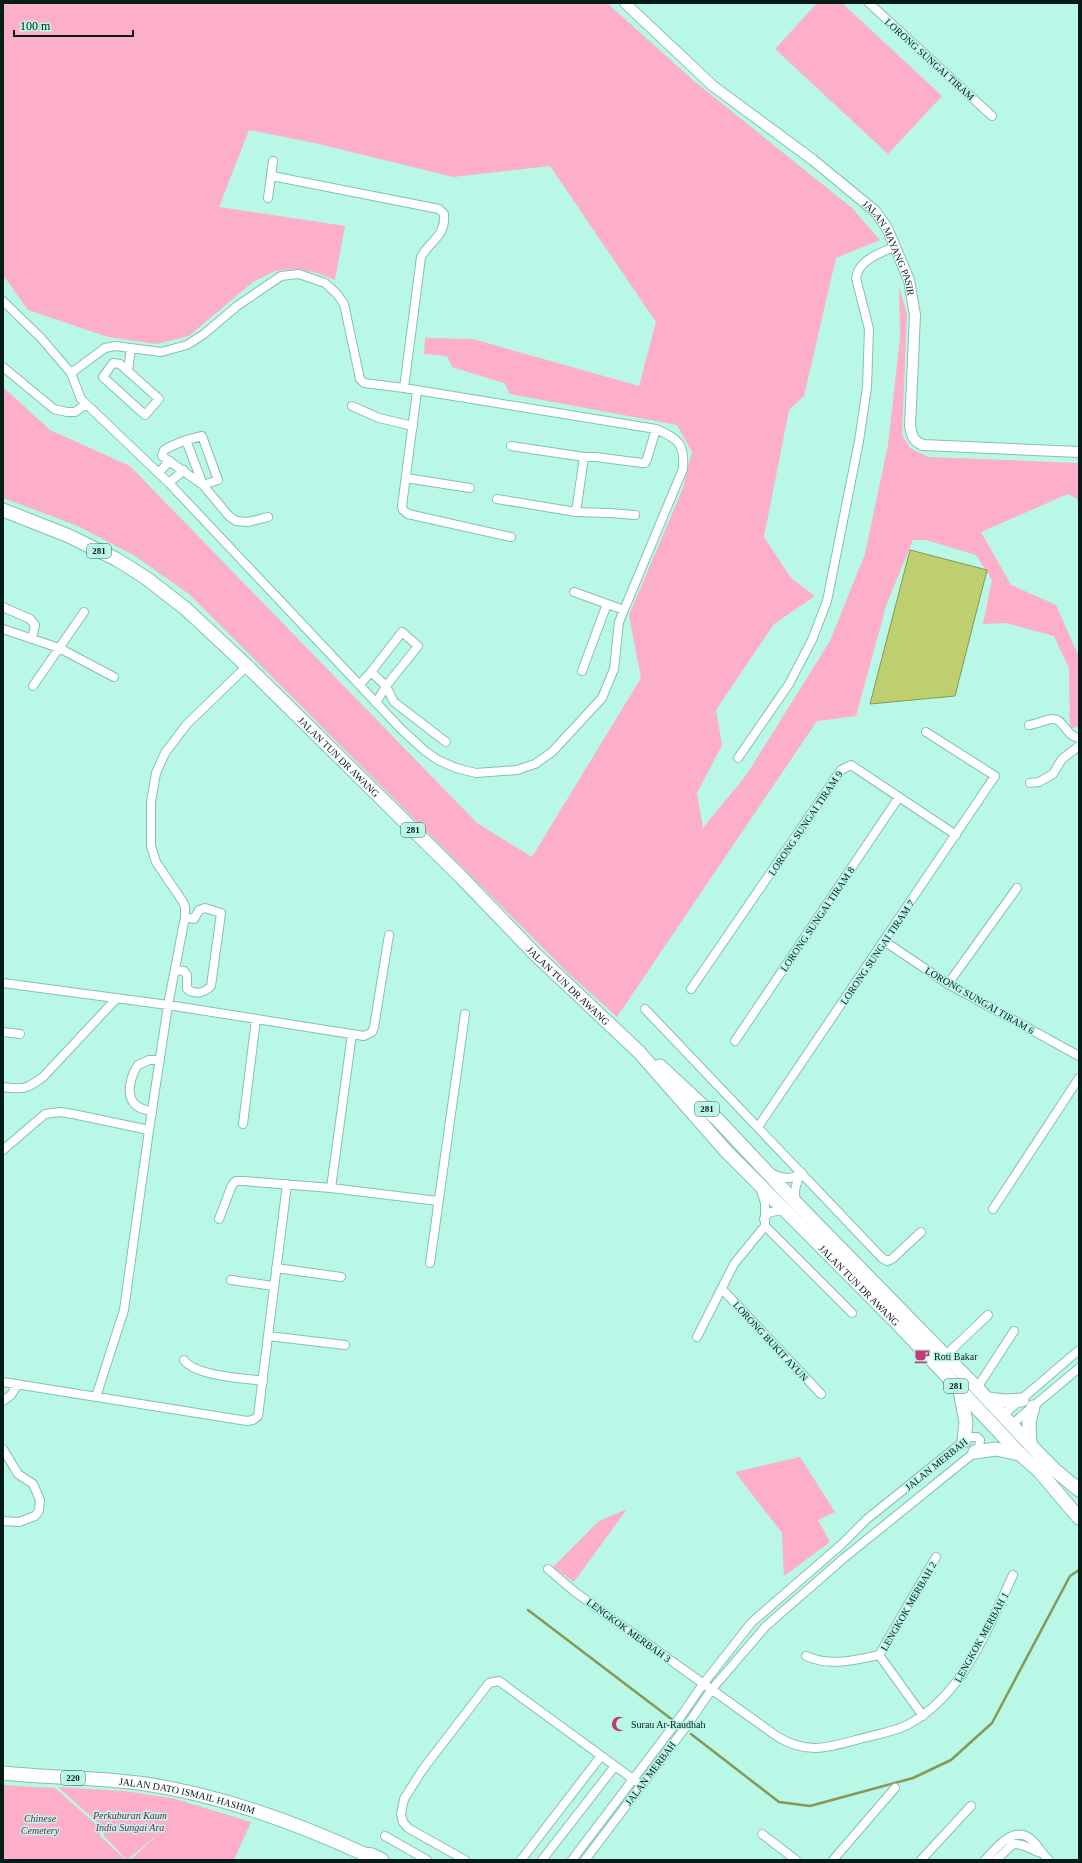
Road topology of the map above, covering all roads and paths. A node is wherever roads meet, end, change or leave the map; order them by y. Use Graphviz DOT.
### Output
graph roads {
  1 [pos="625,3"];
  2 [pos="869,3"];
  3 [pos="992,116"];
  4 [pos="273,161"];
  5 [pos="272,176"];
  6 [pos="268,198"];
  7 [pos="895,246"];
  8 [pos="3,301"];
  9 [pos="131,348"];
  10 [pos="3,367"];
  11 [pos="128,371"];
  12 [pos="71,373"];
  13 [pos="404,388"];
  14 [pos="417,391"];
  15 [pos="86,404"];
  16 [pos="352,406"];
  17 [pos="413,426"];
  18 [pos="656,429"];
  19 [pos="186,440"];
  20 [pos="511,446"];
  21 [pos="1079,452"];
  22 [pos="584,457"];
  23 [pos="170,461"];
  24 [pos="184,470"];
  25 [pos="158,473"];
  26 [pos="406,478"];
  27 [pos="169,483"];
  28 [pos="202,485"];
  29 [pos="470,488"];
  30 [pos="496,499"];
  31 [pos="3,510"];
  32 [pos="576,512"];
  33 [pos="635,516"];
  34 [pos="268,517"];
  35 [pos="511,537"];
  36 [pos="574,592"];
  37 [pos="607,604"];
  38 [pos="3,607"];
  39 [pos="624,610"];
  40 [pos="84,612"];
  41 [pos="3,629"];
  42 [pos="32,639"];
  43 [pos="59,648"];
  44 [pos="247,666"];
  45 [pos="582,671"];
  46 [pos="371,672"];
  47 [pos="114,677"];
  48 [pos="360,684"];
  49 [pos="33,686"];
  50 [pos="386,686"];
  51 [pos="376,703"];
  52 [pos="1029,725"];
  53 [pos="926,732"];
  54 [pos="1079,738"];
  55 [pos="446,742"];
  56 [pos="1079,746"];
  57 [pos="738,758"];
  58 [pos="1030,783"];
  59 [pos="899,797"];
  60 [pos="956,834"];
  61 [pos="1017,888"];
  62 [pos="185,917"];
  63 [pos="389,935"];
  64 [pos="884,941"];
  65 [pos="175,970"];
  66 [pos="3,983"];
  67 [pos="948,984"];
  68 [pos="692,989"];
  69 [pos="117,998"];
  70 [pos="168,1005"];
  71 [pos="645,1009"];
  72 [pos="465,1014"];
  73 [pos="256,1019"];
  74 [pos="3,1032"];
  75 [pos="20,1034"];
  76 [pos="352,1034"];
  77 [pos="735,1041"];
  78 [pos="639,1052"];
  79 [pos="1079,1056"];
  80 [pos="160,1060"];
  81 [pos="1079,1078"];
  82 [pos="3,1087"];
  83 [pos="152,1112"];
  84 [pos="242,1124"];
  85 [pos="758,1127"];
  86 [pos="149,1130"];
  87 [pos="3,1150"];
  88 [pos="769,1173"];
  89 [pos="802,1173"];
  90 [pos="287,1184"];
  91 [pos="759,1186"];
  92 [pos="331,1188"];
  93 [pos="438,1201"];
  94 [pos="796,1203"];
  95 [pos="993,1209"];
  96 [pos="786,1212"];
  97 [pos="219,1219"];
  98 [pos="764,1223"];
  99 [pos="921,1232"];
  100 [pos="430,1263"];
  101 [pos="276,1268"];
  102 [pos="341,1276"];
  103 [pos="231,1280"];
  104 [pos="274,1286"];
  105 [pos="722,1288"];
  106 [pos="852,1313"];
  107 [pos="988,1315"];
  108 [pos="1014,1331"];
  109 [pos="268,1336"];
  110 [pos="697,1337"];
  111 [pos="345,1345"];
  112 [pos="1079,1350"];
  113 [pos="946,1355"];
  114 [pos="184,1360"];
  115 [pos="1079,1368"];
  116 [pos="263,1381"];
  117 [pos="3,1382"];
  118 [pos="18,1384"];
  119 [pos="977,1388"];
  120 [pos="960,1391"];
  121 [pos="821,1394"];
  122 [pos="96,1397"];
  123 [pos="988,1399"];
  124 [pos="3,1402"];
  125 [pos="1027,1404"];
  126 [pos="1007,1420"];
  127 [pos="964,1441"];
  128 [pos="1030,1445"];
  129 [pos="3,1449"];
  130 [pos="975,1452"];
  131 [pos="1020,1454"];
  132 [pos="1079,1490"];
  133 [pos="1079,1518"];
  134 [pos="3,1521"];
  135 [pos="936,1557"];
  136 [pos="548,1569"];
  137 [pos="1014,1575"];
  138 [pos="879,1655"];
  139 [pos="806,1656"];
  140 [pos="703,1684"];
  141 [pos="712,1689"];
  142 [pos="922,1716"];
  143 [pos="601,1756"];
  144 [pos="615,1766"];
  145 [pos="3,1773"];
  146 [pos="634,1780"];
  147 [pos="641,1785"];
  148 [pos="896,1788"];
  149 [pos="971,1806"];
  150 [pos="762,1834"];
  151 [pos="385,1836"];
  152 [pos="1041,1852"];
  153 [pos="366,1857"];
  154 [pos="382,1860"];
  155 [pos="427,1860"];
  156 [pos="465,1860"];
  157 [pos="521,1860"];
  158 [pos="542,1860"];
  159 [pos="572,1860"];
  160 [pos="585,1860"];
  161 [pos="796,1860"];
  162 [pos="833,1860"];
  163 [pos="921,1860"];
  164 [pos="986,1860"];
  165 [pos="996,1860"];
  166 [pos="1049,1860"];
  1 -- 7 [label="street, JALAN MAYANG PASIR"];
  2 -- 3 [label="street, LORONG SUNGAI TIRAM"];
  4 -- 5 [label="street"];
  5 -- 6 [label="street"];
  5 -- 13 [label="street"];
  7 -- 21 [label="street, JALAN MAYANG PASIR"];
  7 -- 57 [label="street"];
  8 -- 12 [label="street"];
  9 -- 11 [label="street"];
  9 -- 12 [label="street"];
  9 -- 13 [label="street"];
  10 -- 15 [label="street"];
  11 -- 11 [label="street"];
  12 -- 15 [label="street"];
  13 -- 14 [label="street"];
  14 -- 17 [label="street"];
  14 -- 18 [label="street"];
  15 -- 25 [label="street"];
  16 -- 17 [label="street"];
  17 -- 26 [label="street"];
  18 -- 22 [label="street"];
  18 -- 39 [label="street"];
  19 -- 23 [label="street"];
  19 -- 28 [label="street"];
  19 -- 28 [label="street"];
  20 -- 22 [label="street"];
  22 -- 32 [label="street"];
  23 -- 24 [label="street"];
  23 -- 25 [label="street"];
  24 -- 27 [label="street"];
  24 -- 28 [label="street"];
  25 -- 27 [label="street"];
  26 -- 29 [label="street"];
  26 -- 35 [label="street"];
  27 -- 48 [label="street"];
  28 -- 34 [label="street"];
  30 -- 32 [label="street"];
  31 -- 44 [label="main road, JALAN TUN DR AWANG / 281"];
  32 -- 33 [label="street"];
  36 -- 37 [label="street"];
  37 -- 39 [label="street"];
  37 -- 45 [label="street"];
  38 -- 42 [label="street"];
  39 -- 51 [label="street"];
  40 -- 43 [label="street"];
  41 -- 42 [label="street"];
  42 -- 43 [label="street"];
  43 -- 47 [label="street"];
  43 -- 49 [label="street"];
  44 -- 62 [label="street"];
  44 -- 78 [label="main road, JALAN TUN DR AWANG / 281"];
  46 -- 48 [label="street"];
  46 -- 50 [label="street"];
  46 -- 50 [label="street"];
  48 -- 51 [label="street"];
  50 -- 51 [label="street"];
  50 -- 55 [label="street"];
  52 -- 54 [label="street"];
  53 -- 60 [label="street, LORONG SUNGAI TIRAM 7"];
  56 -- 58 [label="street"];
  59 -- 60 [label="street, LORONG SUNGAI TIRAM 9"];
  59 -- 68 [label="street, LORONG SUNGAI TIRAM 9"];
  59 -- 77 [label="street, LORONG SUNGAI TIRAM 8"];
  60 -- 64 [label="street, LORONG SUNGAI TIRAM 7"];
  61 -- 67 [label="street"];
  62 -- 65 [label="street"];
  62 -- 65 [label="street"];
  63 -- 76 [label="street"];
  64 -- 67 [label="street, LORONG SUNGAI TIRAM 6"];
  64 -- 85 [label="street, LORONG SUNGAI TIRAM 7"];
  65 -- 70 [label="street"];
  66 -- 69 [label="street"];
  67 -- 79 [label="street, LORONG SUNGAI TIRAM 6"];
  69 -- 70 [label="street"];
  69 -- 82 [label="street"];
  70 -- 73 [label="street"];
  70 -- 80 [label="street"];
  71 -- 85 [label="street"];
  72 -- 93 [label="street"];
  73 -- 76 [label="street"];
  73 -- 84 [label="street"];
  74 -- 75 [label="street"];
  76 -- 92 [label="street"];
  78 -- 88 [label="main road, JALAN TUN DR AWANG / 281"];
  78 -- 91 [label="main road, JALAN TUN DR AWANG / 281"];
  80 -- 83 [label="street"];
  80 -- 83 [label="street"];
  81 -- 95 [label="street"];
  83 -- 86 [label="street"];
  85 -- 89 [label="street"];
  86 -- 87 [label="street"];
  86 -- 122 [label="street"];
  88 -- 89 [label="street"];
  88 -- 94 [label="main road, JALAN TUN DR AWANG / 281"];
  89 -- 94 [label="street"];
  89 -- 99 [label="street"];
  90 -- 92 [label="street"];
  90 -- 97 [label="street"];
  90 -- 101 [label="street"];
  91 -- 96 [label="main road, JALAN TUN DR AWANG / 281"];
  91 -- 98 [label="street"];
  92 -- 93 [label="street"];
  93 -- 100 [label="street"];
  94 -- 113 [label="main road, JALAN TUN DR AWANG / 281"];
  96 -- 98 [label="street"];
  96 -- 120 [label="main road, JALAN TUN DR AWANG / 281"];
  98 -- 105 [label="street"];
  98 -- 106 [label="street"];
  101 -- 102 [label="street"];
  101 -- 104 [label="street"];
  103 -- 104 [label="street"];
  104 -- 109 [label="street"];
  105 -- 110 [label="street"];
  105 -- 121 [label="street, LORONG BUKIT AYUN"];
  107 -- 113 [label="street"];
  108 -- 119 [label="street"];
  109 -- 111 [label="street"];
  109 -- 116 [label="street"];
  112 -- 125 [label="street"];
  113 -- 119 [label="main road, JALAN TUN DR AWANG / 281"];
  114 -- 116 [label="street"];
  115 -- 125 [label="street"];
  116 -- 122 [label="street"];
  117 -- 118 [label="street"];
  118 -- 122 [label="street"];
  118 -- 124 [label="street"];
  119 -- 123 [label="main road, JALAN TUN DR AWANG / 281"];
  120 -- 127 [label="main road"];
  120 -- 131 [label="main road, JALAN TUN DR AWANG / 281"];
  123 -- 125 [label="main road"];
  123 -- 126 [label="main road, JALAN TUN DR AWANG / 281"];
  125 -- 126 [label="street"];
  125 -- 126 [label="street"];
  125 -- 128 [label="main road"];
  126 -- 128 [label="main road, JALAN TUN DR AWANG / 281"];
  127 -- 130 [label="street, JALAN MERBAH"];
  127 -- 140 [label="street, JALAN MERBAH"];
  128 -- 132 [label="main road, JALAN TUN DR AWANG / 281"];
  129 -- 134 [label="street"];
  130 -- 131 [label="main road"];
  130 -- 141 [label="street, JALAN MERBAH"];
  131 -- 133 [label="main road, JALAN TUN DR AWANG / 281"];
  135 -- 138 [label="street, LENGKOK MERBAH 2"];
  136 -- 140 [label="street, LENGKOK MERBAH 3"];
  137 -- 142 [label="street, LENGKOK MERBAH 1"];
  138 -- 139 [label="street, LENGKOK MERBAH 2"];
  138 -- 142 [label="street, LENGKOK MERBAH 2"];
  140 -- 141 [label="street, LENGKOK MERBAH 3"];
  140 -- 146 [label="street, JALAN MERBAH"];
  141 -- 142 [label="street, LENGKOK MERBAH 1"];
  141 -- 147 [label="street, JALAN MERBAH"];
  143 -- 144 [label="street"];
  143 -- 156 [label="street"];
  143 -- 157 [label="street"];
  144 -- 146 [label="street"];
  144 -- 158 [label="street"];
  145 -- 153 [label="main road, JALAN DATO ISMAIL HASHIM / 220"];
  146 -- 147 [label="street"];
  146 -- 159 [label="street, JALAN MERBAH"];
  147 -- 160 [label="street, JALAN MERBAH"];
  148 -- 162 [label="street"];
  149 -- 163 [label="street"];
  150 -- 161 [label="street"];
  151 -- 155 [label="street"];
  152 -- 164 [label="street"];
  152 -- 165 [label="street"];
  152 -- 166 [label="street"];
  153 -- 154 [label="main road, JALAN DATO ISMAIL HASHIM / 220"];
}
